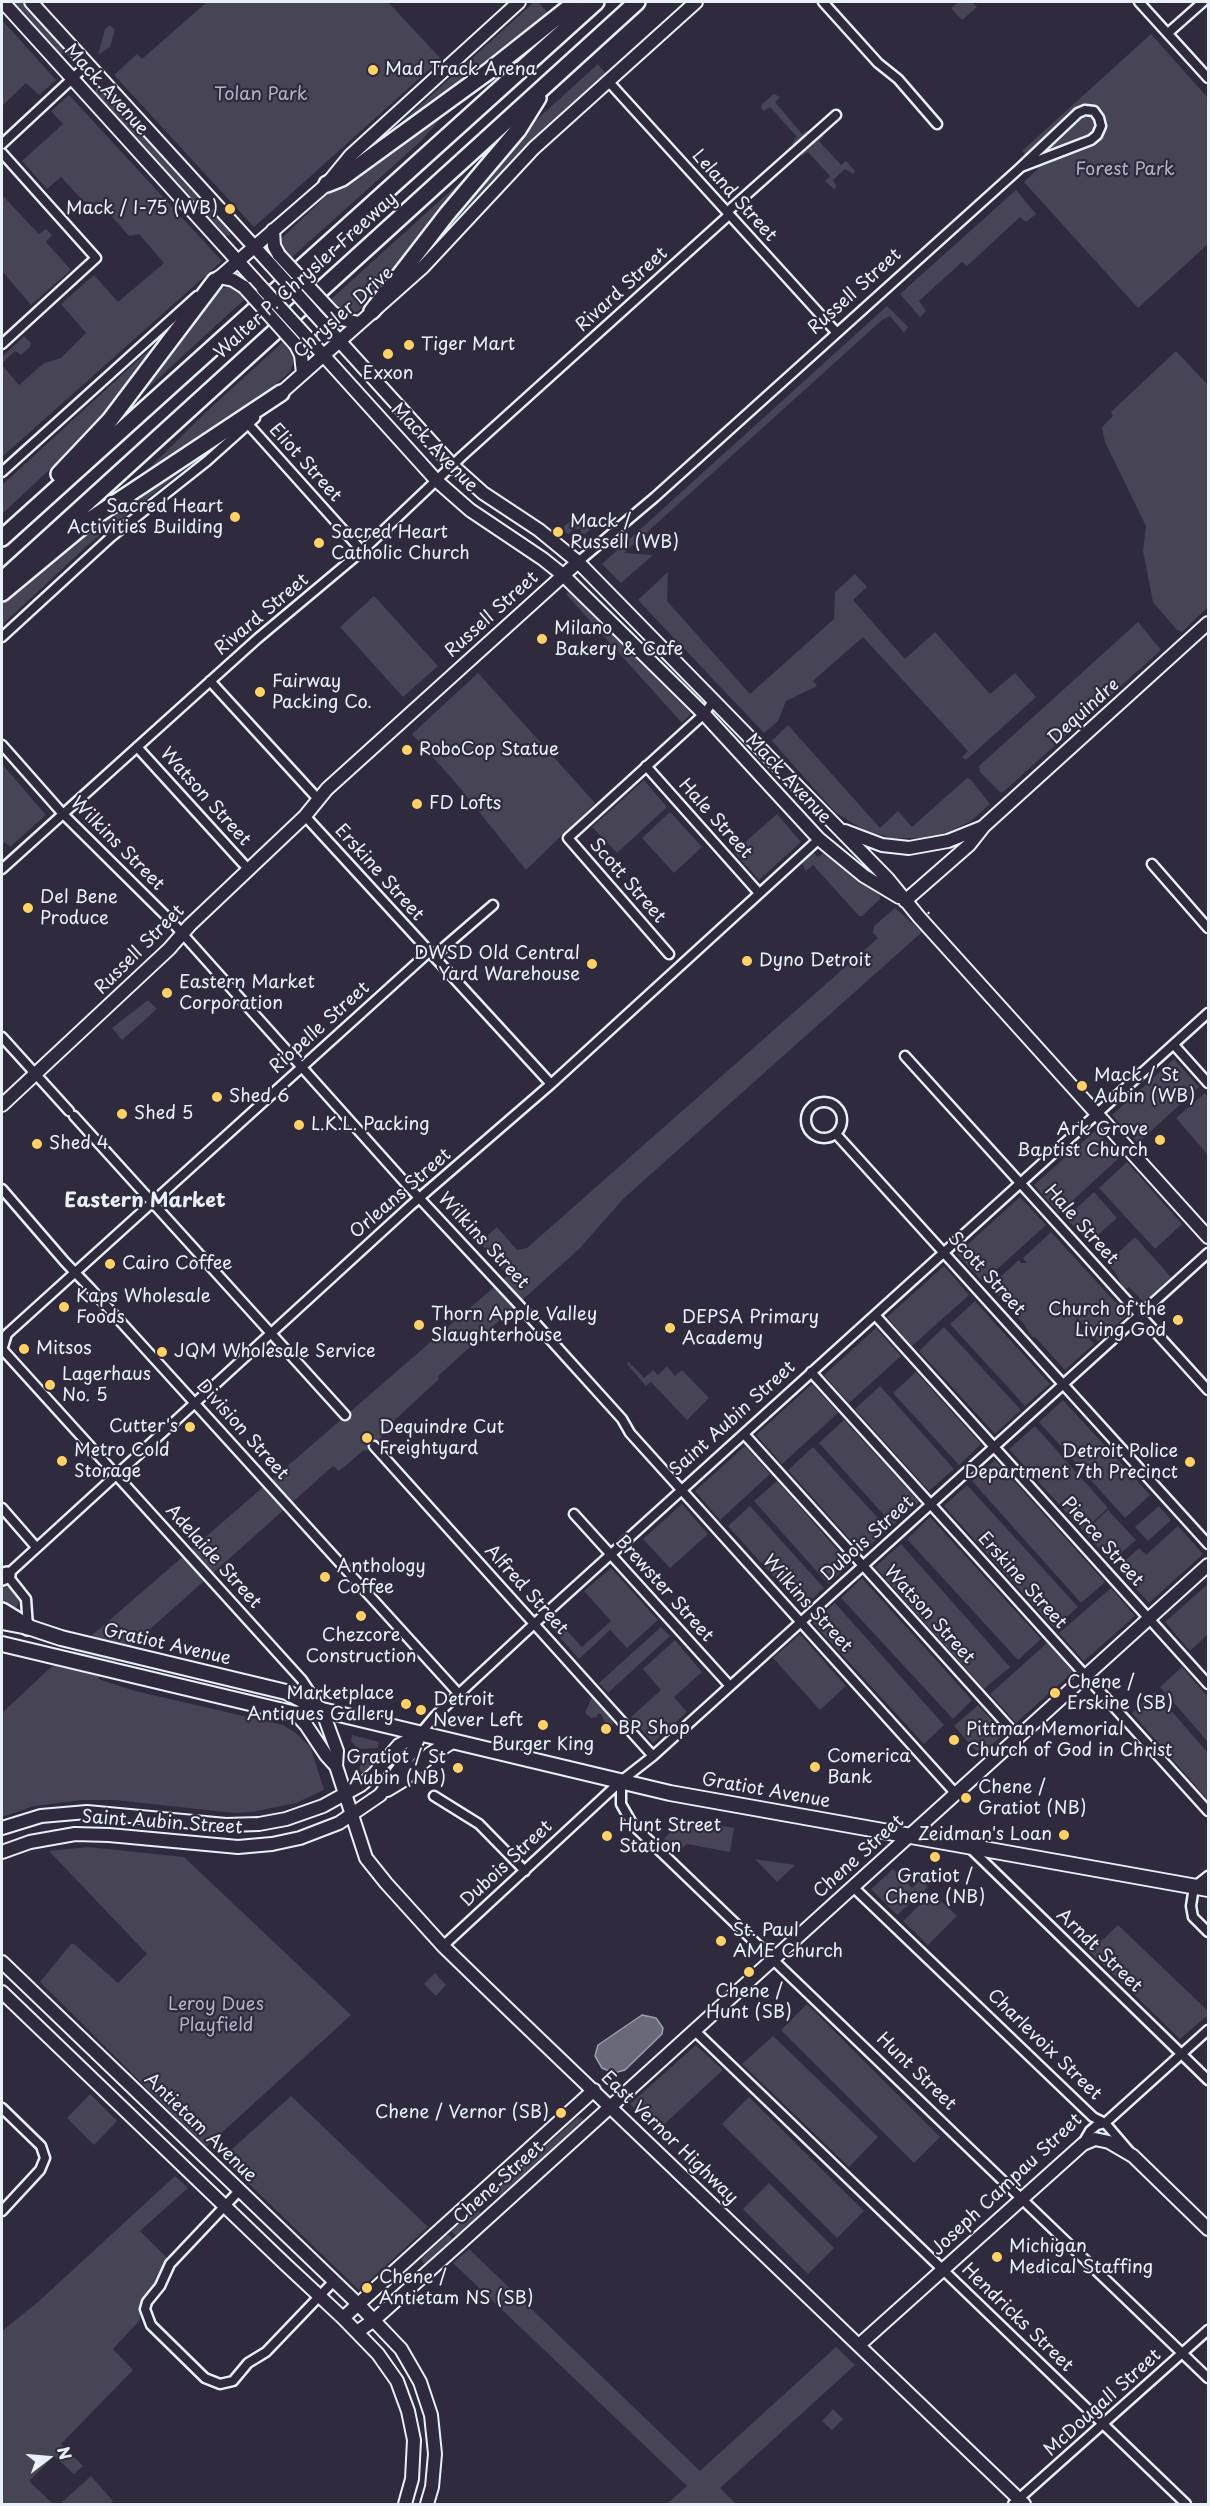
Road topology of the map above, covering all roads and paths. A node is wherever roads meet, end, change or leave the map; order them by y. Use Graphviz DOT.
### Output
graph roads {
  1 [pos="3,2"];
  2 [pos="31,2"];
  3 [pos="519,2"];
  4 [pos="576,2"];
  5 [pos="596,2"];
  6 [pos="637,2"];
  7 [pos="696,2"];
  8 [pos="823,2"];
  9 [pos="1139,2"];
  10 [pos="1203,2"];
  11 [pos="1168,33"];
  12 [pos="72,47"];
  13 [pos="56,62"];
  14 [pos="88,64"];
  15 [pos="1209,78"];
  16 [pos="72,79"];
  17 [pos="102,80"];
  18 [pos="608,81"];
  19 [pos="548,82"];
  20 [pos="87,96"];
  21 [pos="836,115"];
  22 [pos="937,124"];
  23 [pos="2,144"];
  24 [pos="2,153"];
  25 [pos="1021,167"];
  26 [pos="327,184"];
  27 [pos="728,214"];
  28 [pos="273,230"];
  29 [pos="240,232"];
  30 [pos="225,247"];
  31 [pos="253,247"];
  32 [pos="237,261"];
  33 [pos="217,279"];
  34 [pos="372,311"];
  35 [pos="358,323"];
  36 [pos="837,333"];
  37 [pos="339,340"];
  38 [pos="2,344"];
  39 [pos="323,355"];
  40 [pos="353,356"];
  41 [pos="337,371"];
  42 [pos="303,373"];
  43 [pos="280,393"];
  44 [pos="248,424"];
  45 [pos="453,466"];
  46 [pos="2,472"];
  47 [pos="437,481"];
  48 [pos="483,492"];
  49 [pos="466,507"];
  50 [pos="544,534"];
  51 [pos="2,536"];
  52 [pos="362,551"];
  53 [pos="531,551"];
  54 [pos="579,562"];
  55 [pos="563,575"];
  56 [pos="2,580"];
  57 [pos="600,584"];
  58 [pos="2,593"];
  59 [pos="586,599"];
  60 [pos="1209,623"];
  61 [pos="2,638"];
  62 [pos="210,681"];
  63 [pos="714,700"];
  64 [pos="704,714"];
  65 [pos="2,745"];
  66 [pos="137,747"];
  67 [pos="646,766"];
  68 [pos="757,772"];
  69 [pos="806,796"];
  70 [pos="318,799"];
  71 [pos="63,814"];
  72 [pos="305,816"];
  73 [pos="830,820"];
  74 [pos="984,826"];
  75 [pos="819,839"];
  76 [pos="1152,864"];
  77 [pos="2,869"];
  78 [pos="249,870"];
  79 [pos="759,893"];
  80 [pos="909,897"];
  81 [pos="493,905"];
  82 [pos="1209,928"];
  83 [pos="183,935"];
  84 [pos="431,954"];
  85 [pos="669,954"];
  86 [pos="1209,1013"];
  87 [pos="2,1037"];
  88 [pos="1174,1045"];
  89 [pos="905,1056"];
  90 [pos="301,1067"];
  91 [pos="35,1074"];
  92 [pos="1209,1083"];
  93 [pos="551,1084"];
  94 [pos="2,1105"];
  95 [pos="1097,1114"];
  96 [pos="836,1134"];
  97 [pos="1021,1183"];
  98 [pos="2,1189"];
  99 [pos="421,1198"];
  100 [pos="153,1202"];
  101 [pos="1209,1237"];
  102 [pos="944,1252"];
  103 [pos="1209,1253"];
  104 [pos="75,1272"];
  105 [pos="875,1315"];
  106 [pos="1140,1315"];
  107 [pos="272,1334"];
  108 [pos="2,1350"];
  109 [pos="812,1372"];
  110 [pos="1064,1384"];
  111 [pos="1209,1390"];
  112 [pos="195,1403"];
  113 [pos="345,1415"];
  114 [pos="744,1434"];
  115 [pos="374,1446"];
  116 [pos="994,1447"];
  117 [pos="116,1474"];
  118 [pos="682,1490"];
  119 [pos="931,1504"];
  120 [pos="2,1508"];
  121 [pos="574,1514"];
  122 [pos="1209,1544"];
  123 [pos="36,1547"];
  124 [pos="611,1554"];
  125 [pos="863,1565"];
  126 [pos="1209,1565"];
  127 [pos="3,1576"];
  128 [pos="2,1611"];
  129 [pos="1150,1619"];
  130 [pos="2,1622"];
  131 [pos="801,1622"];
  132 [pos="534,1624"];
  133 [pos="28,1627"];
  134 [pos="2,1644"];
  135 [pos="1086,1676"];
  136 [pos="1209,1684"];
  137 [pos="730,1686"];
  138 [pos="458,1694"];
  139 [pos="322,1710"];
  140 [pos="296,1714"];
  141 [pos="420,1734"];
  142 [pos="1018,1737"];
  143 [pos="452,1742"];
  144 [pos="653,1756"];
  145 [pos="336,1766"];
  146 [pos="621,1781"];
  147 [pos="387,1788"];
  148 [pos="956,1794"];
  149 [pos="345,1795"];
  150 [pos="434,1796"];
  151 [pos="1209,1811"];
  152 [pos="352,1816"];
  153 [pos="268,1822"];
  154 [pos="2,1828"];
  155 [pos="911,1835"];
  156 [pos="272,1844"];
  157 [pos="966,1845"];
  158 [pos="2,1852"];
  159 [pos="525,1871"];
  160 [pos="1209,1876"];
  161 [pos="853,1887"];
  162 [pos="1194,1887"];
  163 [pos="1209,1889"];
  164 [pos="1209,1932"];
  165 [pos="443,1946"];
  166 [pos="775,1959"];
  167 [pos="2,1962"];
  168 [pos="14,1974"];
  169 [pos="2,1987"];
  170 [pos="2,1992"];
  171 [pos="1209,2030"];
  172 [pos="695,2031"];
  173 [pos="79,2036"];
  174 [pos="64,2052"];
  175 [pos="1181,2054"];
  176 [pos="1209,2080"];
  177 [pos="594,2090"];
  178 [pos="611,2107"];
  179 [pos="2,2108"];
  180 [pos="573,2111"];
  181 [pos="1105,2123"];
  182 [pos="587,2128"];
  183 [pos="1083,2144"];
  184 [pos="1133,2156"];
  185 [pos="489,2186"];
  186 [pos="239,2191"];
  187 [pos="1022,2198"];
  188 [pos="472,2202"];
  189 [pos="503,2203"];
  190 [pos="224,2206"];
  191 [pos="2,2211"];
  192 [pos="488,2217"];
  193 [pos="1209,2229"];
  194 [pos="416,2251"];
  195 [pos="429,2270"];
  196 [pos="943,2270"];
  197 [pos="333,2282"];
  198 [pos="319,2296"];
  199 [pos="358,2304"];
  200 [pos="343,2318"];
  201 [pos="374,2320"];
  202 [pos="1209,2330"];
  203 [pos="357,2332"];
  204 [pos="391,2337"];
  205 [pos="859,2346"];
  206 [pos="374,2350"];
  207 [pos="1183,2353"];
  208 [pos="1209,2378"];
  209 [pos="1103,2425"];
  210 [pos="1019,2503"];
  211 [pos="405,2505"];
  212 [pos="427,2505"];
  213 [pos="1186,2505"];
  1 -- 13 [label="street, Mack Avenue"];
  2 -- 12 [label="street, Mack Avenue"];
  3 -- 26 [label="street"];
  4 -- 26 [label="highway"];
  5 -- 51 [label="highway, Walter P. Chrysler Freeway"];
  6 -- 19 [label="highway, Walter P. Chrysler Freeway"];
  7 -- 18 [label="street, Chrysler Drive"];
  8 -- 22 [label="street"];
  9 -- 11 [label="street"];
  10 -- 11 [label="street"];
  11 -- 15 [label="street"];
  12 -- 13 [label="street"];
  12 -- 14 [label="street, Mack Avenue"];
  13 -- 16 [label="street, Mack Avenue"];
  14 -- 16 [label="street"];
  14 -- 17 [label="street, Mack Avenue"];
  16 -- 20 [label="street, Mack Avenue"];
  16 -- 23 [label="street"];
  17 -- 20 [label="street"];
  17 -- 29 [label="street, Mack Avenue"];
  18 -- 27 [label="street, Leland Street"];
  18 -- 34 [label="street, Chrysler Drive"];
  19 -- 34 [label="highway"];
  19 -- 56 [label="highway, Walter P. Chrysler Freeway"];
  20 -- 30 [label="street, Mack Avenue"];
  21 -- 27 [label="street, Rivard Street"];
  24 -- 38 [label="street"];
  25 -- 25 [label="street, Russell Street"];
  25 -- 36 [label="street, Russell Street"];
  26 -- 28 [label="street"];
  27 -- 36 [label="street, Leland Street"];
  27 -- 45 [label="street, Rivard Street"];
  28 -- 31 [label="street"];
  28 -- 35 [label="street, bridge"];
  29 -- 30 [label="street"];
  29 -- 31 [label="street, Mack Avenue"];
  30 -- 32 [label="street, Mack Avenue"];
  31 -- 32 [label="street"];
  31 -- 37 [label="street, Mack Avenue, bridge"];
  32 -- 33 [label="street"];
  32 -- 39 [label="street, Mack Avenue, bridge"];
  33 -- 42 [label="street, bridge"];
  33 -- 46 [label="street"];
  33 -- 51 [label="highway"];
  34 -- 35 [label="street, Chrysler Drive"];
  35 -- 37 [label="street, Chrysler Drive"];
  36 -- 54 [label="street, Russell Street"];
  37 -- 39 [label="street, Chrysler Drive"];
  37 -- 40 [label="street, Mack Avenue"];
  39 -- 41 [label="street, Mack Avenue"];
  39 -- 42 [label="street, Chrysler Drive"];
  40 -- 41 [label="street"];
  40 -- 45 [label="street, Mack Avenue"];
  41 -- 47 [label="street, Mack Avenue"];
  42 -- 43 [label="street, Chrysler Drive"];
  43 -- 44 [label="street, Chrysler Drive"];
  43 -- 58 [label="highway"];
  44 -- 52 [label="street, Eliot Street"];
  44 -- 61 [label="street, Chrysler Drive"];
  45 -- 47 [label="street, Rivard Street"];
  45 -- 48 [label="street, Mack Avenue"];
  47 -- 49 [label="street, Mack Avenue"];
  47 -- 52 [label="street, Rivard Street"];
  48 -- 49 [label="street"];
  48 -- 50 [label="street, Mack Avenue"];
  49 -- 53 [label="street, Mack Avenue"];
  50 -- 53 [label="street"];
  50 -- 54 [label="street, Mack Avenue"];
  52 -- 62 [label="street, Rivard Street"];
  53 -- 55 [label="street, Mack Avenue"];
  54 -- 55 [label="street, Russell Street"];
  54 -- 57 [label="street, Mack Avenue"];
  55 -- 59 [label="street, Mack Avenue"];
  55 -- 70 [label="street, Russell Street"];
  57 -- 59 [label="street"];
  57 -- 63 [label="street, Mack Avenue"];
  59 -- 64 [label="street, Mack Avenue"];
  60 -- 74 [label="street, Dequindre"];
  62 -- 66 [label="street, Rivard Street"];
  62 -- 70 [label="street"];
  63 -- 64 [label="street"];
  63 -- 69 [label="street, Mack Avenue"];
  64 -- 67 [label="street"];
  64 -- 68 [label="street, Mack Avenue"];
  65 -- 71 [label="street, Wilkins Street"];
  66 -- 71 [label="street, Rivard Street"];
  66 -- 78 [label="street, Watson Street"];
  67 -- 79 [label="street, Hale Street"];
  67 -- 85 [label="street, Scott Street"];
  68 -- 69 [label="street"];
  68 -- 75 [label="street, Mack Avenue"];
  69 -- 73 [label="street, Mack Avenue"];
  70 -- 72 [label="street, Russell Street"];
  71 -- 77 [label="street, Rivard Street"];
  71 -- 83 [label="street, Wilkins Street"];
  72 -- 78 [label="street, Russell Street"];
  72 -- 84 [label="street, Erskine Street"];
  73 -- 74 [label="street"];
  73 -- 80 [label="street, Mack Avenue"];
  74 -- 80 [label="street"];
  75 -- 79 [label="street, Orleans Street"];
  75 -- 80 [label="street, Mack Avenue"];
  76 -- 82 [label="street"];
  78 -- 83 [label="street, Russell Street"];
  79 -- 93 [label="street, Orleans Street"];
  80 -- 95 [label="street, Mack Avenue"];
  81 -- 84 [label="street, Riopelle Street"];
  83 -- 90 [label="street, Wilkins Street"];
  83 -- 91 [label="street, Russell Street"];
  84 -- 90 [label="street, Riopelle Street"];
  84 -- 93 [label="street, Erskine Street"];
  86 -- 88 [label="street, Saint Aubin Street"];
  87 -- 91 [label="street"];
  88 -- 92 [label="street"];
  88 -- 95 [label="street, Saint Aubin Street"];
  89 -- 97 [label="street, Hale Street"];
  90 -- 99 [label="street, Wilkins Street"];
  90 -- 100 [label="street, Riopelle Street"];
  91 -- 94 [label="street, Russell Street"];
  91 -- 100 [label="street"];
  93 -- 99 [label="street, Orleans Street"];
  95 -- 97 [label="street, Saint Aubin Street"];
  95 -- 101 [label="street, Mack Avenue"];
  96 -- 96 [label="street"];
  96 -- 102 [label="street, Scott Street"];
  97 -- 102 [label="street, Saint Aubin Street"];
  97 -- 106 [label="street, Hale Street"];
  98 -- 104 [label="street, Division Street"];
  99 -- 107 [label="street, Orleans Street"];
  99 -- 118 [label="street, Wilkins Street"];
  100 -- 104 [label="street, Riopelle Street"];
  100 -- 107 [label="street"];
  102 -- 105 [label="street, Saint Aubin Street"];
  102 -- 110 [label="street, Scott Street"];
  103 -- 106 [label="street, Dubois Street"];
  104 -- 108 [label="street, Riopelle Street"];
  104 -- 112 [label="street, Division Street"];
  105 -- 109 [label="street, Saint Aubin Street"];
  105 -- 116 [label="street, Pierce Street"];
  106 -- 110 [label="street, Dubois Street"];
  106 -- 111 [label="street, Hale Street"];
  107 -- 112 [label="street, Orleans Street"];
  107 -- 113 [label="street"];
  108 -- 117 [label="street, Adelaide Street"];
  109 -- 114 [label="street, Saint Aubin Street"];
  109 -- 119 [label="street, Erskine Street"];
  110 -- 116 [label="street, Dubois Street"];
  110 -- 122 [label="street, Scott Street"];
  112 -- 117 [label="street, Orleans Street"];
  112 -- 138 [label="street, Division Street"];
  114 -- 118 [label="street, Saint Aubin Street"];
  114 -- 125 [label="street, Watson Street"];
  115 -- 132 [label="street, Alfred Street"];
  116 -- 119 [label="street, Dubois Street"];
  116 -- 129 [label="street, Pierce Street"];
  117 -- 123 [label="street, Orleans Street"];
  117 -- 139 [label="street, Adelaide Street"];
  118 -- 124 [label="street, Saint Aubin Street"];
  118 -- 131 [label="street, Wilkins Street"];
  119 -- 125 [label="street, Dubois Street"];
  119 -- 135 [label="street, Erskine Street"];
  120 -- 123 [label="street"];
  121 -- 124 [label="street, Brewster Street"];
  123 -- 127 [label="street, Orleans Street"];
  124 -- 132 [label="street, Saint Aubin Street"];
  124 -- 137 [label="street, Brewster Street"];
  125 -- 131 [label="street, Dubois Street"];
  125 -- 142 [label="street, Watson Street"];
  126 -- 129 [label="street, Chene Street"];
  127 -- 133 [label="street"];
  128 -- 133 [label="highway"];
  129 -- 135 [label="street, Chene Street"];
  129 -- 136 [label="street, Pierce Street"];
  130 -- 133 [label="main road, Gratiot Avenue"];
  131 -- 137 [label="street, Dubois Street"];
  131 -- 148 [label="street, Wilkins Street"];
  132 -- 138 [label="street, Saint Aubin Street"];
  132 -- 144 [label="street, Alfred Street"];
  133 -- 139 [label="main road, Gratiot Avenue"];
  134 -- 140 [label="main road, Gratiot Avenue"];
  135 -- 142 [label="street, Chene Street"];
  135 -- 151 [label="street, Erskine Street"];
  137 -- 144 [label="street, Dubois Street"];
  138 -- 141 [label="street, Saint Aubin Street"];
  139 -- 140 [label="main road, Gratiot Avenue"];
  139 -- 141 [label="main road, Gratiot Avenue"];
  139 -- 145 [label="street, East Vernor Highway"];
  140 -- 145 [label="street, East Vernor Highway"];
  141 -- 143 [label="main road, Gratiot Avenue"];
  141 -- 147 [label="street, Saint Aubin Street"];
  141 -- 149 [label="street, Saint Aubin Street"];
  142 -- 148 [label="street, Chene Street"];
  143 -- 146 [label="main road, Gratiot Avenue"];
  143 -- 147 [label="main road"];
  144 -- 146 [label="street, Dubois Street"];
  145 -- 149 [label="street, East Vernor Highway"];
  146 -- 155 [label="main road, Gratiot Avenue"];
  146 -- 159 [label="street, Dubois Street"];
  146 -- 166 [label="street, Hunt Street"];
  147 -- 152 [label="street, Saint Aubin Street"];
  148 -- 155 [label="street, Chene Street"];
  149 -- 152 [label="street, East Vernor Highway"];
  149 -- 153 [label="street, Saint Aubin Street"];
  150 -- 159 [label="street"];
  152 -- 156 [label="street, Saint Aubin Street"];
  152 -- 165 [label="street, East Vernor Highway"];
  153 -- 154 [label="street, Saint Aubin Street"];
  153 -- 156 [label="street"];
  155 -- 157 [label="main road, Gratiot Avenue"];
  155 -- 161 [label="street, Chene Street"];
  156 -- 158 [label="street, Saint Aubin Street"];
  157 -- 162 [label="main road, Gratiot Avenue"];
  157 -- 175 [label="street, Arndt Street"];
  159 -- 165 [label="street, Dubois Street"];
  160 -- 162 [label="street"];
  161 -- 166 [label="street, Chene Street"];
  161 -- 181 [label="street, Charlevoix Street"];
  162 -- 163 [label="main road, Gratiot Avenue"];
  162 -- 164 [label="street"];
  165 -- 177 [label="street, East Vernor Highway"];
  166 -- 172 [label="street, Chene Street"];
  166 -- 187 [label="street, Hunt Street"];
  167 -- 168 [label="street, Antietam Avenue"];
  168 -- 169 [label="street"];
  168 -- 173 [label="street, Antietam Avenue"];
  170 -- 174 [label="street"];
  171 -- 175 [label="street, Joseph Campau Street"];
  172 -- 178 [label="street, Chene Street"];
  172 -- 196 [label="street, Hendricks Street"];
  173 -- 174 [label="street"];
  173 -- 186 [label="street, Antietam Avenue"];
  174 -- 190 [label="street"];
  175 -- 176 [label="street, Arndt Street"];
  175 -- 181 [label="street, Joseph Campau Street"];
  177 -- 178 [label="street, East Vernor Highway"];
  177 -- 180 [label="street, Chene Street"];
  178 -- 182 [label="street, Chene Street"];
  178 -- 205 [label="street, East Vernor Highway"];
  179 -- 191 [label="street"];
  180 -- 182 [label="street"];
  180 -- 185 [label="street, Chene Street"];
  181 -- 183 [label="street, Joseph Campau Street"];
  181 -- 184 [label="street, Charlevoix Street"];
  182 -- 189 [label="street, Chene Street"];
  183 -- 184 [label="street"];
  183 -- 187 [label="street, Joseph Campau Street"];
  184 -- 193 [label="street, Charlevoix Street"];
  185 -- 188 [label="street, Chene Street"];
  185 -- 189 [label="street"];
  186 -- 190 [label="street"];
  186 -- 197 [label="street, Antietam Avenue"];
  187 -- 196 [label="street, Joseph Campau Street"];
  187 -- 207 [label="street, Hunt Street"];
  188 -- 192 [label="street"];
  188 -- 194 [label="street, Chene Street"];
  189 -- 192 [label="street, Chene Street"];
  190 -- 198 [label="street"];
  190 -- 198 [label="street"];
  192 -- 195 [label="street, Chene Street"];
  194 -- 195 [label="street"];
  194 -- 199 [label="street, Chene Street"];
  195 -- 201 [label="street, Chene Street"];
  196 -- 205 [label="street, Joseph Campau Street"];
  196 -- 209 [label="street, Hendricks Street"];
  197 -- 198 [label="street"];
  197 -- 199 [label="street, Antietam Avenue"];
  198 -- 200 [label="street"];
  199 -- 200 [label="street, Chene Street"];
  199 -- 201 [label="street, Antietam Avenue"];
  200 -- 203 [label="street"];
  201 -- 203 [label="street, Chene Street"];
  201 -- 204 [label="street"];
  202 -- 207 [label="street, McDougall Street"];
  203 -- 206 [label="street"];
  204 -- 206 [label="street"];
  204 -- 212 [label="street"];
  205 -- 210 [label="street, East Vernor Highway"];
  206 -- 211 [label="street"];
  207 -- 208 [label="street, Hunt Street"];
  207 -- 209 [label="street, McDougall Street"];
  209 -- 210 [label="street, McDougall Street"];
  209 -- 213 [label="street, Hendricks Street"];
}
